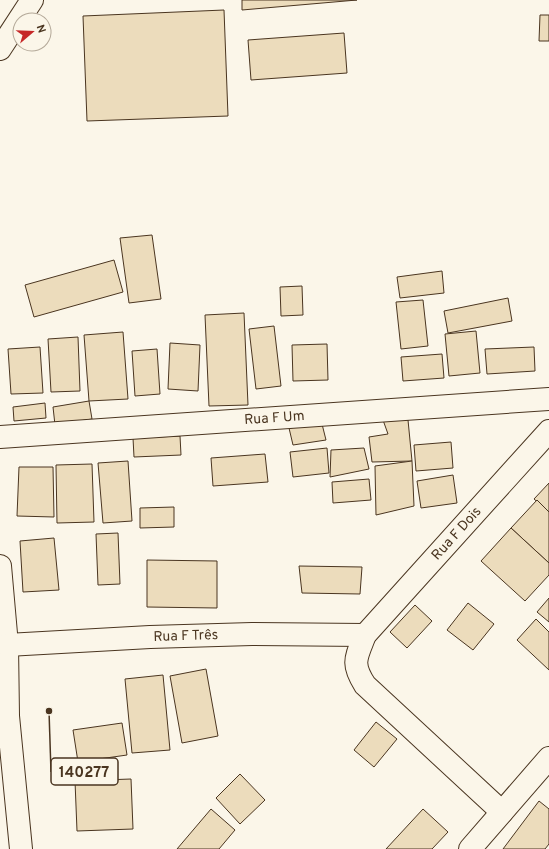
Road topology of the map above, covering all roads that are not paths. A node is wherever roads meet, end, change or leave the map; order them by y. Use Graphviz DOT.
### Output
graph roads {
  1 [pos="32,0"];
  2 [pos="0,49"];
  3 [pos="549,399"];
  4 [pos="549,431"];
  5 [pos="0,437"];
  6 [pos="0,566"];
  7 [pos="365,635"];
  8 [pos="7,645"];
  9 [pos="4,717"];
  10 [pos="549,758"];
  11 [pos="502,812"];
  12 [pos="21,849"];
  13 [pos="470,849"];
  1 -- 2 [label="street"];
  3 -- 5 [label="street, Rua F Um"];
  4 -- 7 [label="street, Rua F Dois"];
  6 -- 8 [label="street"];
  7 -- 8 [label="street, Rua F Três"];
  7 -- 11 [label="street"];
  8 -- 9 [label="street"];
  9 -- 12 [label="street"];
  10 -- 11 [label="street"];
  11 -- 13 [label="street"];
}
